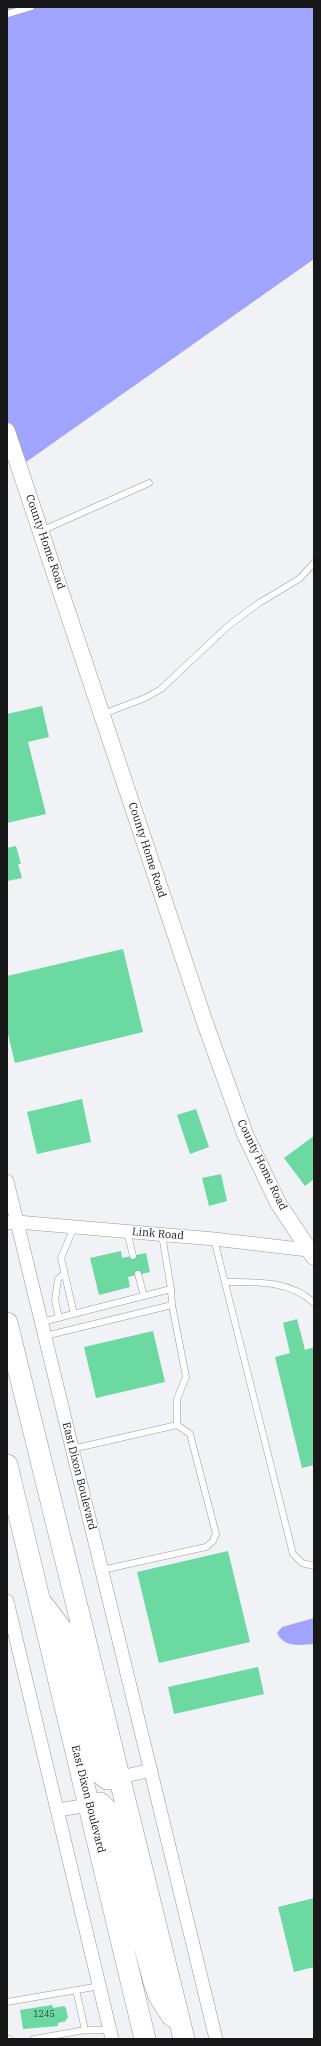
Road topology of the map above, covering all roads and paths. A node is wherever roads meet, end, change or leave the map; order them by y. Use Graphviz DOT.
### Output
graph roads {
  1 [pos="31,7"];
  2 [pos="7,14"];
  3 [pos="7,430"];
  4 [pos="149,483"];
  5 [pos="41,531"];
  6 [pos="314,563"];
  7 [pos="103,714"];
  8 [pos="7,1181"];
  9 [pos="12,1223"];
  10 [pos="74,1227"];
  11 [pos="127,1232"];
  12 [pos="162,1235"];
  13 [pos="214,1240"];
  14 [pos="311,1253"];
  15 [pos="133,1256"];
  16 [pos="64,1274"];
  17 [pos="138,1274"];
  18 [pos="225,1282"];
  19 [pos="171,1290"];
  20 [pos="144,1296"];
  21 [pos="314,1303"];
  22 [pos="172,1305"];
  23 [pos="74,1314"];
  24 [pos="59,1318"];
  25 [pos="42,1322"];
  26 [pos="7,1323"];
  27 [pos="45,1336"];
  28 [pos="177,1425"];
  29 [pos="72,1449"];
  30 [pos="7,1466"];
  31 [pos="314,1566"];
  32 [pos="102,1570"];
  33 [pos="39,1599"];
  34 [pos="7,1601"];
  35 [pos="151,1770"];
  36 [pos="121,1777"];
  37 [pos="89,1804"];
  38 [pos="58,1810"];
  39 [pos="100,1986"];
  40 [pos="76,1990"];
  41 [pos="7,2002"];
  42 [pos="85,2030"];
  43 [pos="111,2034"];
  44 [pos="183,2035"];
  45 [pos="34,2039"];
  46 [pos="146,2039"];
  47 [pos="216,2039"];
  1 -- 2 [label="lane"];
  3 -- 5 [label="street, County Home Road"];
  4 -- 5 [label="lane"];
  5 -- 7 [label="street, County Home Road"];
  6 -- 7 [label="lane"];
  7 -- 14 [label="street, County Home Road"];
  8 -- 9 [label="street, East Dixon Boulevard"];
  9 -- 10 [label="street, Link Road"];
  9 -- 25 [label="street, East Dixon Boulevard"];
  10 -- 11 [label="street, Link Road"];
  10 -- 16 [label="lane"];
  11 -- 12 [label="street, Link Road"];
  11 -- 15 [label="lane"];
  12 -- 13 [label="street, Link Road"];
  12 -- 19 [label="lane"];
  13 -- 14 [label="street, Link Road"];
  13 -- 18 [label="lane"];
  16 -- 23 [label="lane"];
  16 -- 24 [label="lane"];
  17 -- 20 [label="lane"];
  18 -- 21 [label="lane"];
  18 -- 31 [label="lane"];
  19 -- 20 [label="lane"];
  19 -- 22 [label="lane"];
  20 -- 23 [label="lane"];
  22 -- 27 [label="lane"];
  22 -- 28 [label="lane"];
  23 -- 24 [label="lane"];
  24 -- 25 [label="lane"];
  25 -- 27 [label="street, East Dixon Boulevard"];
  26 -- 36 [label="highway"];
  27 -- 29 [label="street, East Dixon Boulevard"];
  28 -- 29 [label="lane"];
  28 -- 32 [label="lane"];
  29 -- 32 [label="street, East Dixon Boulevard"];
  30 -- 33 [label="highway, East Dixon Boulevard"];
  32 -- 35 [label="street, East Dixon Boulevard"];
  33 -- 36 [label="highway"];
  33 -- 37 [label="highway, East Dixon Boulevard"];
  34 -- 38 [label="street"];
  35 -- 36 [label="street"];
  35 -- 47 [label="street, East Dixon Boulevard"];
  36 -- 44 [label="highway"];
  37 -- 38 [label="street"];
  37 -- 44 [label="highway"];
  37 -- 46 [label="highway, East Dixon Boulevard"];
  38 -- 39 [label="street"];
  39 -- 40 [label="lane"];
  39 -- 43 [label="street"];
  40 -- 41 [label="lane"];
  40 -- 42 [label="lane"];
  42 -- 43 [label="lane"];
  42 -- 45 [label="lane"];
}
